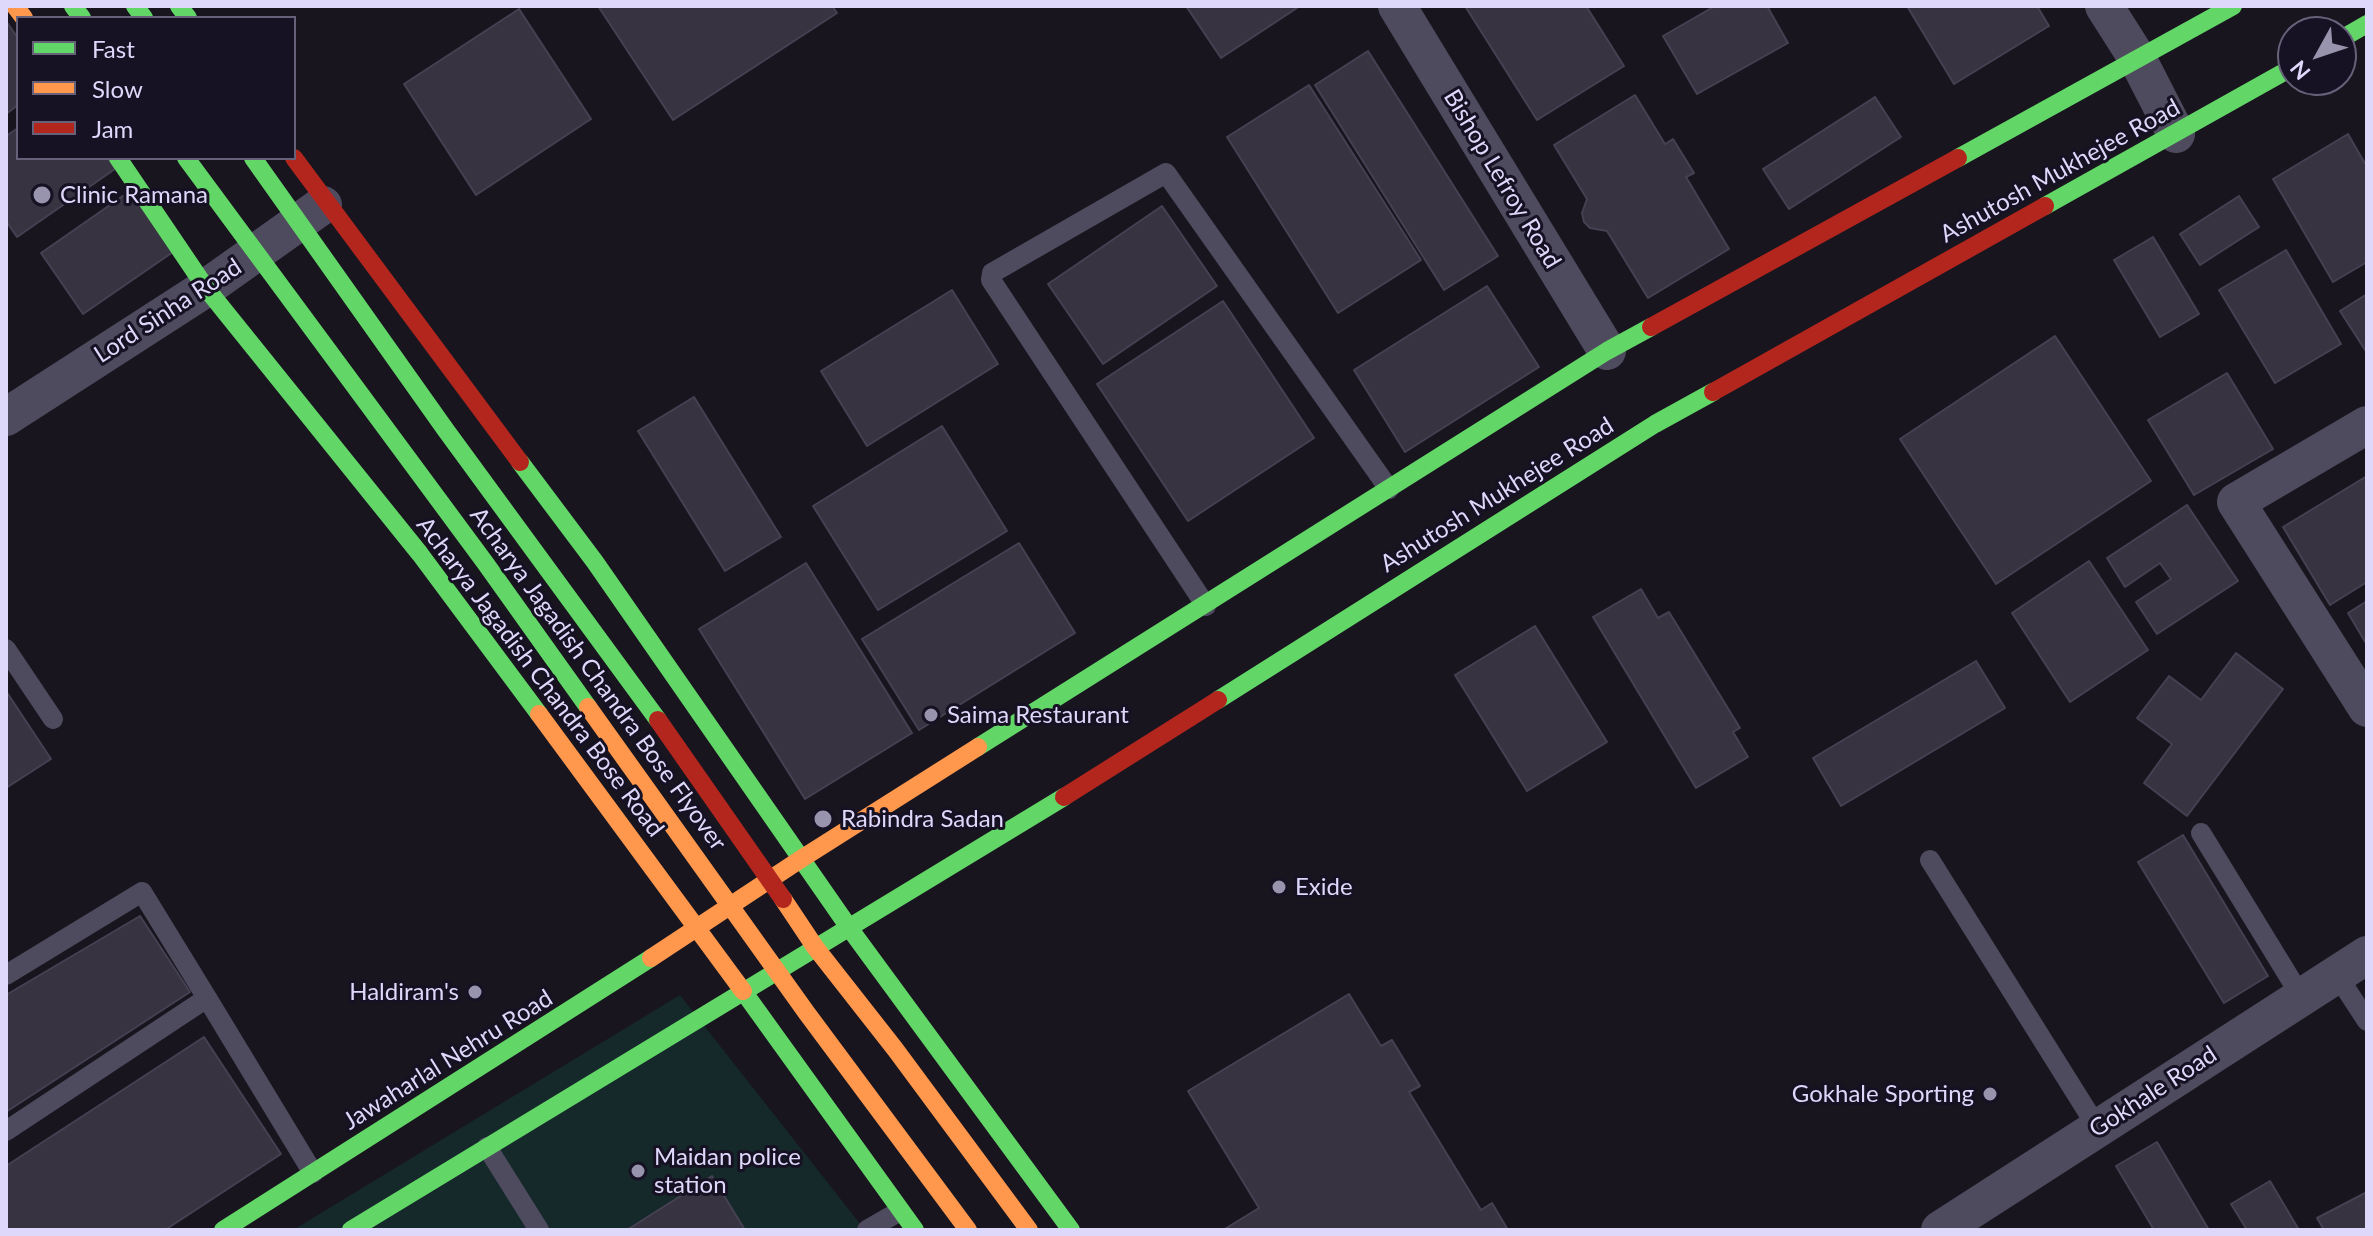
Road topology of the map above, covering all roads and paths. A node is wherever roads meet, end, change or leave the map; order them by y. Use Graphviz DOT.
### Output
graph roads {
  1 [pos="1397,6"];
  2 [pos="2104,6"];
  3 [pos="2233,6"];
  4 [pos="2137,58"];
  5 [pos="2277,76"];
  6 [pos="2176,134"];
  7 [pos="119,160"];
  8 [pos="187,160"];
  9 [pos="254,160"];
  10 [pos="296,160"];
  11 [pos="327,202"];
  12 [pos="206,288"];
  13 [pos="1607,351"];
  14 [pos="6,417"];
  15 [pos="2367,425"];
  16 [pos="1389,489"];
  17 [pos="1206,606"];
  18 [pos="6,649"];
  19 [pos="2367,708"];
  20 [pos="53,719"];
  21 [pos="2201,833"];
  22 [pos="801,859"];
  23 [pos="1930,860"];
  24 [pos="698,929"];
  25 [pos="850,929"];
  26 [pos="2352,965"];
  27 [pos="6,975"];
  28 [pos="743,991"];
  29 [pos="207,998"];
  30 [pos="2302,998"];
  31 [pos="2367,1021"];
  32 [pos="2097,1127"];
  33 [pos="6,1131"];
  34 [pos="487,1147"];
  35 [pos="313,1173"];
  36 [pos="900,1211"];
  37 [pos="223,1230"];
  38 [pos="351,1230"];
  39 [pos="539,1230"];
  40 [pos="867,1230"];
  41 [pos="915,1230"];
  42 [pos="968,1230"];
  43 [pos="1029,1230"];
  44 [pos="1071,1230"];
  45 [pos="1940,1230"];
  1 -- 13 [label="street, Bishop Lefroy Road"];
  2 -- 4 [label="street"];
  3 -- 4 [label="main road"];
  4 -- 6 [label="street"];
  4 -- 13 [label="main road"];
  5 -- 6 [label="main road, Ashutosh Mukhejee Road"];
  6 -- 25 [label="main road, Ashutosh Mukhejee Road"];
  7 -- 12 [label="main road, Acharya Jagadish Chandra Bose Road"];
  8 -- 42 [label="main road, Acharya Jagadish Chandra Bose Flyover, bridge"];
  9 -- 43 [label="main road, Acharya Jagadish Chandra Bose Flyover, bridge"];
  10 -- 11 [label="main road"];
  11 -- 12 [label="street, Lord Sinha Road"];
  11 -- 22 [label="main road"];
  12 -- 14 [label="street, Lord Sinha Road"];
  12 -- 24 [label="main road, Acharya Jagadish Chandra Bose Road"];
  13 -- 16 [label="main road"];
  15 -- 19 [label="street"];
  16 -- 17 [label="main road"];
  16 -- 17 [label="lane"];
  17 -- 22 [label="main road"];
  18 -- 20 [label="lane"];
  21 -- 30 [label="lane"];
  22 -- 24 [label="main road"];
  22 -- 25 [label="main road"];
  23 -- 32 [label="lane"];
  24 -- 28 [label="main road, Acharya Jagadish Chandra Bose Road"];
  24 -- 35 [label="main road, Jawaharlal Nehru Road"];
  25 -- 28 [label="main road, Ashutosh Mukhejee Road"];
  25 -- 44 [label="main road"];
  26 -- 30 [label="street, Gokhale Road"];
  26 -- 31 [label="lane"];
  27 -- 29 [label="lane"];
  28 -- 34 [label="main road"];
  28 -- 36 [label="main road, Acharya Jagadish Chandra Bose Road"];
  29 -- 33 [label="lane"];
  29 -- 35 [label="lane"];
  30 -- 32 [label="street, Gokhale Road"];
  32 -- 45 [label="street, Gokhale Road"];
  34 -- 38 [label="main road"];
  34 -- 39 [label="lane"];
  35 -- 37 [label="main road, Jawaharlal Nehru Road"];
  36 -- 40 [label="lane"];
  36 -- 41 [label="main road, Acharya Jagadish Chandra Bose Road"];
}
